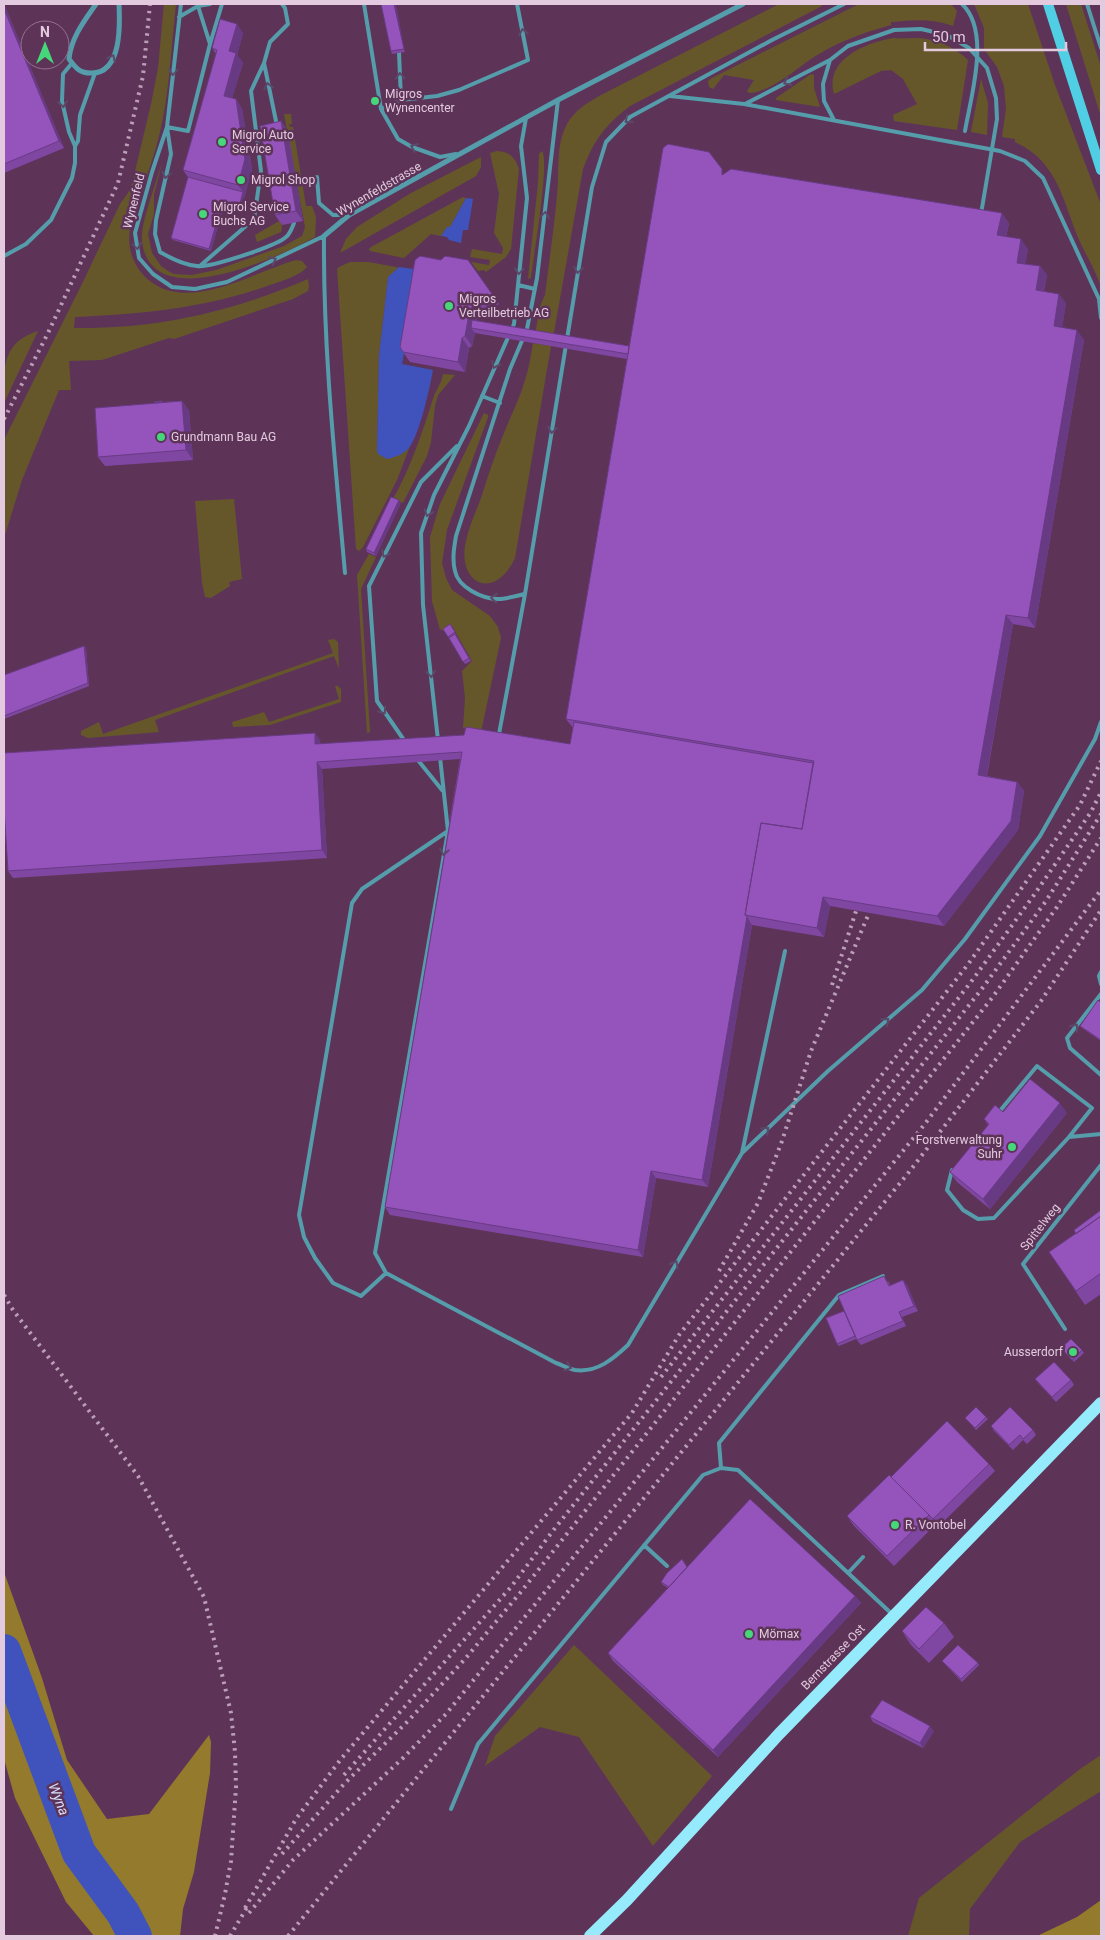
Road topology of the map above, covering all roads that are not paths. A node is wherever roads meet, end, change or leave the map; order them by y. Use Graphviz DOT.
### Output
graph roads {
  1 [pos="96,4"];
  2 [pos="119,4"];
  3 [pos="181,4"];
  4 [pos="210,4"];
  5 [pos="222,4"];
  6 [pos="282,4"];
  7 [pos="364,4"];
  8 [pos="517,4"];
  9 [pos="743,4"];
  10 [pos="844,4"];
  11 [pos="962,4"];
  12 [pos="1047,4"];
  13 [pos="1087,4"];
  14 [pos="198,6"];
  15 [pos="179,16"];
  16 [pos="210,44"];
  17 [pos="1101,48"];
  18 [pos="399,52"];
  19 [pos="830,60"];
  20 [pos="72,63"];
  21 [pos="264,63"];
  22 [pos="95,73"];
  23 [pos="670,96"];
  24 [pos="402,100"];
  25 [pos="558,100"];
  26 [pos="744,104"];
  27 [pos="381,109"];
  28 [pos="526,118"];
  29 [pos="834,120"];
  30 [pos="167,127"];
  31 [pos="965,131"];
  32 [pos="278,133"];
  33 [pos="74,146"];
  34 [pos="464,153"];
  35 [pos="1101,170"];
  36 [pos="317,177"];
  37 [pos="349,215"];
  38 [pos="980,221"];
  39 [pos="294,223"];
  40 [pos="324,236"];
  41 [pos="4,256"];
  42 [pos="199,266"];
  43 [pos="518,285"];
  44 [pos="535,289"];
  45 [pos="1101,318"];
  46 [pos="482,396"];
  47 [pos="500,403"];
  48 [pos="461,443"];
  49 [pos="345,572"];
  50 [pos="525,594"];
  51 [pos="1101,722"];
  52 [pos="499,734"];
  53 [pos="438,742"];
  54 [pos="408,746"];
  55 [pos="439,752"];
  56 [pos="413,754"];
  57 [pos="443,791"];
  58 [pos="448,831"];
  59 [pos="785,951"];
  60 [pos="1101,972"];
  61 [pos="1101,984"];
  62 [pos="1101,994"];
  63 [pos="1101,1075"];
  64 [pos="994,1119"];
  65 [pos="1101,1134"];
  66 [pos="1069,1137"];
  67 [pos="742,1153"];
  68 [pos="956,1165"];
  69 [pos="1101,1165"];
  70 [pos="386,1273"];
  71 [pos="883,1276"];
  72 [pos="1065,1329"];
  73 [pos="1101,1403"];
  74 [pos="721,1468"];
  75 [pos="644,1545"];
  76 [pos="863,1557"];
  77 [pos="667,1566"];
  78 [pos="848,1573"];
  79 [pos="893,1615"];
  80 [pos="451,1809"];
  81 [pos="590,1936"];
  1 -- 20 [label="street"];
  22 -- 2 [label="street, one-way"];
  3 -- 15 [label="lane, Wynenfeld"];
  4 -- 14 [label="lane"];
  5 -- 16 [label="lane"];
  6 -- 21 [label="lane"];
  7 -- 27 [label="lane"];
  24 -- 8 [label="lane, one-way"];
  9 -- 25 [label="street, Wynenfeldstrasse"];
  10 -- 23 [label="lane"];
  11 -- 31 [label="lane"];
  12 -- 35 [label="main road"];
  13 -- 17 [label="lane"];
  14 -- 15 [label="lane"];
  14 -- 16 [label="lane"];
  15 -- 30 [label="lane, Wynenfeld, one-way"];
  16 -- 30 [label="lane"];
  24 -- 18 [label="lane, one-way"];
  19 -- 26 [label="lane, one-way"];
  19 -- 29 [label="lane"];
  19 -- 38 [label="lane, bridge"];
  20 -- 22 [label="street"];
  20 -- 33 [label="lane, one-way"];
  32 -- 21 [label="lane, one-way"];
  21 -- 42 [label="lane"];
  22 -- 33 [label="lane"];
  23 -- 26 [label="lane"];
  23 -- 50 [label="lane, one-way"];
  24 -- 27 [label="lane"];
  25 -- 28 [label="street, Wynenfeldstrasse"];
  44 -- 25 [label="lane, one-way"];
  26 -- 29 [label="lane"];
  34 -- 27 [label="lane, one-way"];
  28 -- 34 [label="street, Wynenfeldstrasse"];
  28 -- 43 [label="lane, one-way"];
  29 -- 45 [label="lane"];
  30 -- 40 [label="lane, Wynenfeld, one-way"];
  30 -- 42 [label="lane, one-way"];
  33 -- 41 [label="lane"];
  34 -- 37 [label="street, Wynenfeldstrasse"];
  36 -- 37 [label="lane"];
  37 -- 40 [label="street, Wynenfeldstrasse"];
  39 -- 42 [label="lane"];
  40 -- 49 [label="lane"];
  43 -- 44 [label="lane"];
  43 -- 46 [label="lane, one-way"];
  44 -- 47 [label="lane"];
  46 -- 47 [label="lane"];
  46 -- 48 [label="lane"];
  50 -- 47 [label="lane, one-way"];
  48 -- 53 [label="lane, one-way"];
  48 -- 54 [label="lane, one-way"];
  50 -- 52 [label="lane"];
  67 -- 51 [label="lane, one-way"];
  55 -- 57 [label="lane"];
  56 -- 57 [label="lane"];
  57 -- 58 [label="lane"];
  58 -- 70 [label="lane, one-way"];
  58 -- 70 [label="lane"];
  59 -- 67 [label="lane"];
  60 -- 61 [label="lane"];
  63 -- 62 [label="lane, one-way"];
  64 -- 66 [label="lane"];
  65 -- 66 [label="lane"];
  66 -- 68 [label="lane"];
  70 -- 67 [label="lane, one-way"];
  69 -- 72 [label="lane, Spittelweg"];
  71 -- 74 [label="lane"];
  73 -- 79 [label="main road, Bernstrasse Ost"];
  74 -- 75 [label="lane"];
  74 -- 78 [label="lane"];
  75 -- 77 [label="lane"];
  75 -- 80 [label="lane"];
  76 -- 78 [label="lane"];
  78 -- 79 [label="lane"];
  79 -- 81 [label="main road, Bernstrasse Ost"];
}
